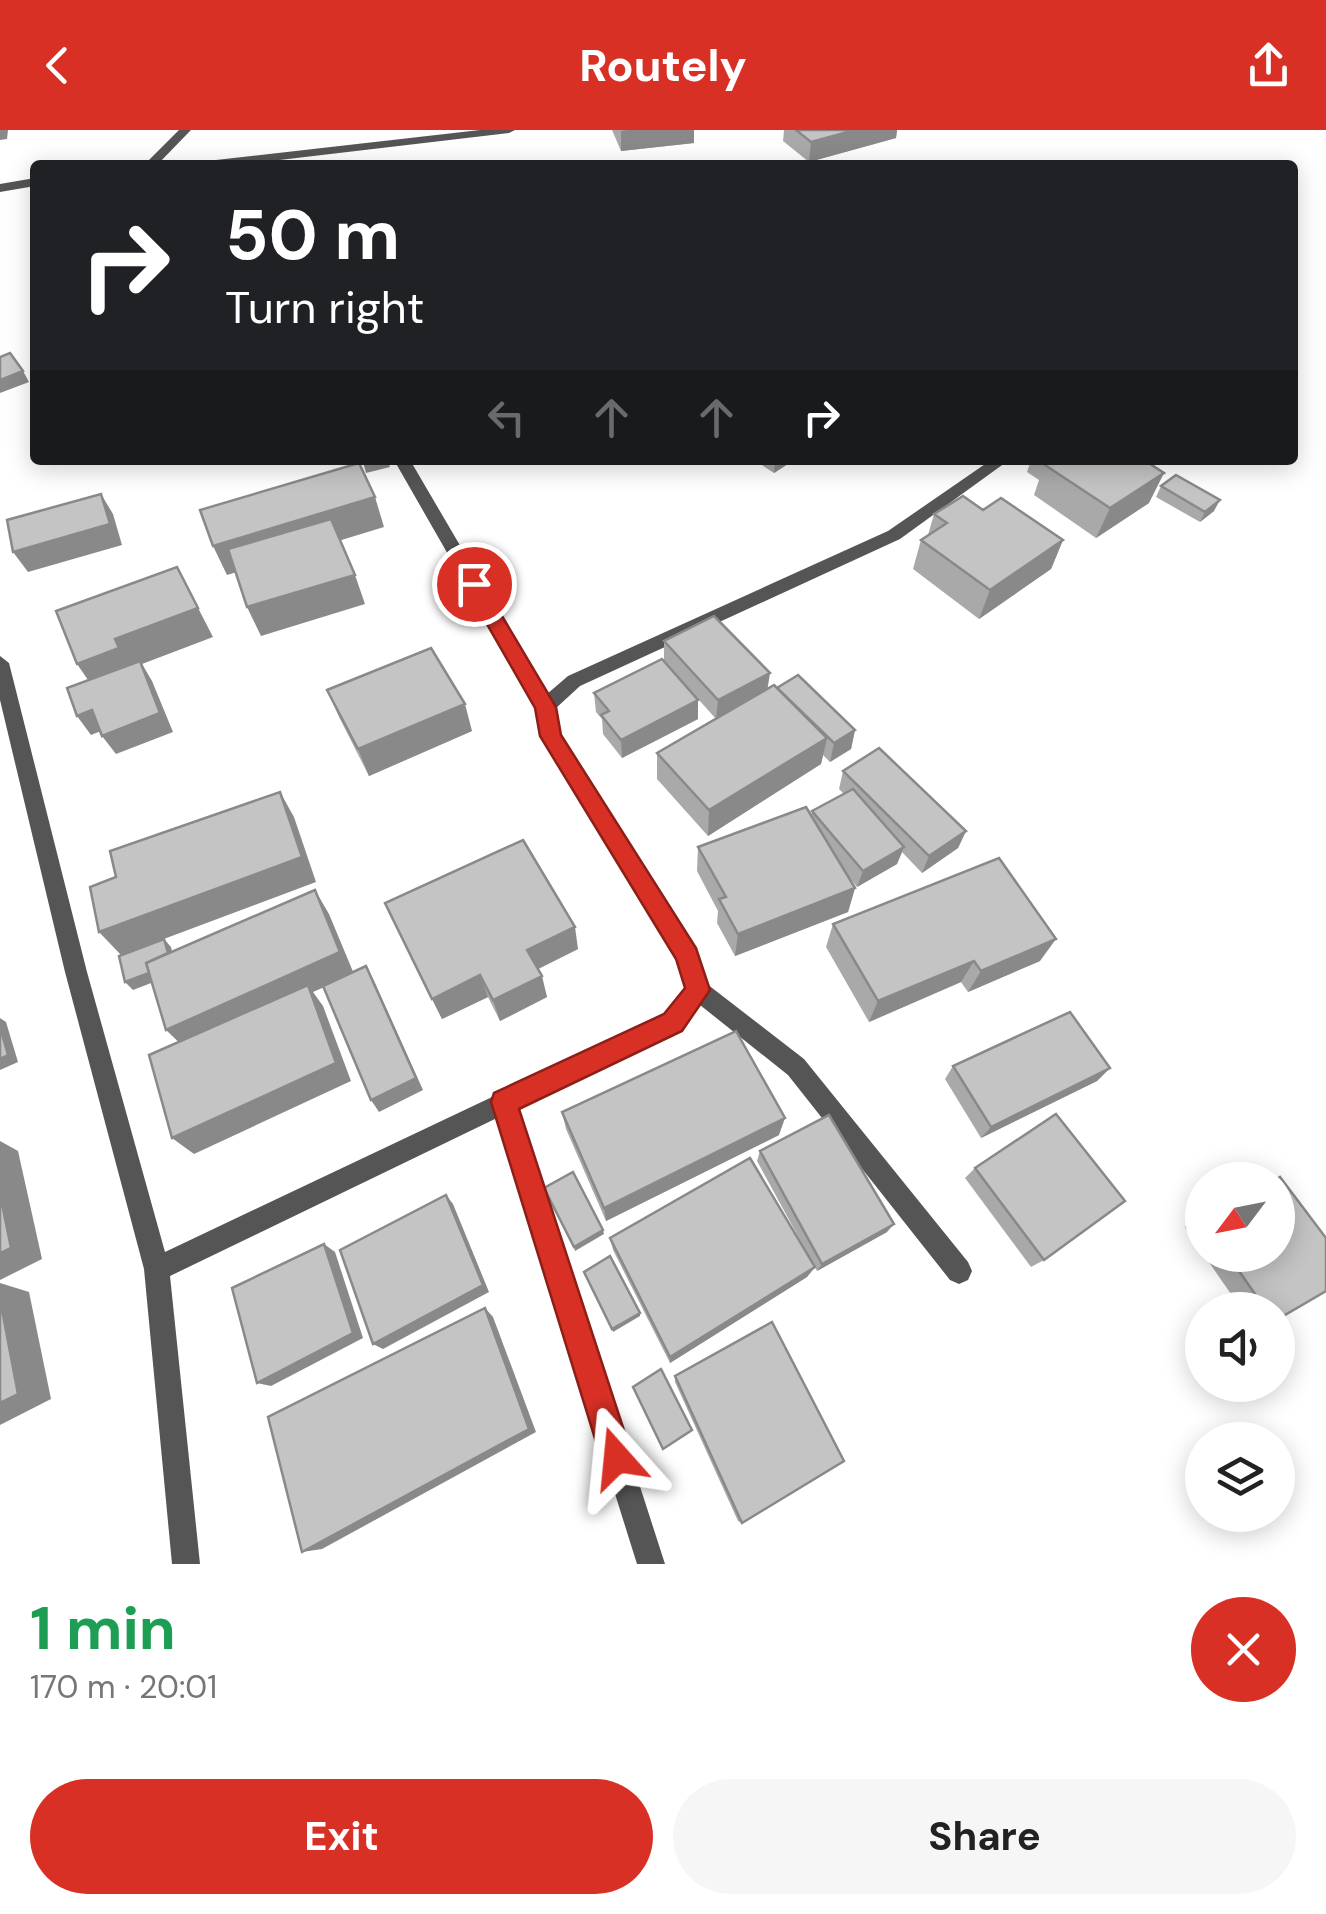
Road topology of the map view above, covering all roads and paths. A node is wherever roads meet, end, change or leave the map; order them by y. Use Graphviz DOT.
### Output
graph roads {
  1 [pos="184,130"];
  2 [pos="509,130"];
  3 [pos="155,160"];
  4 [pos="249,160"];
  5 [pos="30,183"];
  6 [pos="0,188"];
  7 [pos="405,465"];
  8 [pos="994,465"];
  9 [pos="0,664"];
  10 [pos="545,707"];
  11 [pos="698,990"];
  12 [pos="504,1102"];
  13 [pos="158,1269"];
  14 [pos="959,1271"];
  15 [pos="186,1564"];
  16 [pos="651,1564"];
  1 -- 3 [label="street"];
  2 -- 4 [label="street"];
  5 -- 6 [label="street"];
  7 -- 10 [label="street"];
  8 -- 10 [label="street"];
  9 -- 13 [label="street"];
  10 -- 11 [label="street"];
  11 -- 12 [label="street"];
  11 -- 14 [label="street"];
  12 -- 13 [label="street"];
  12 -- 16 [label="street"];
  13 -- 15 [label="street"];
}
